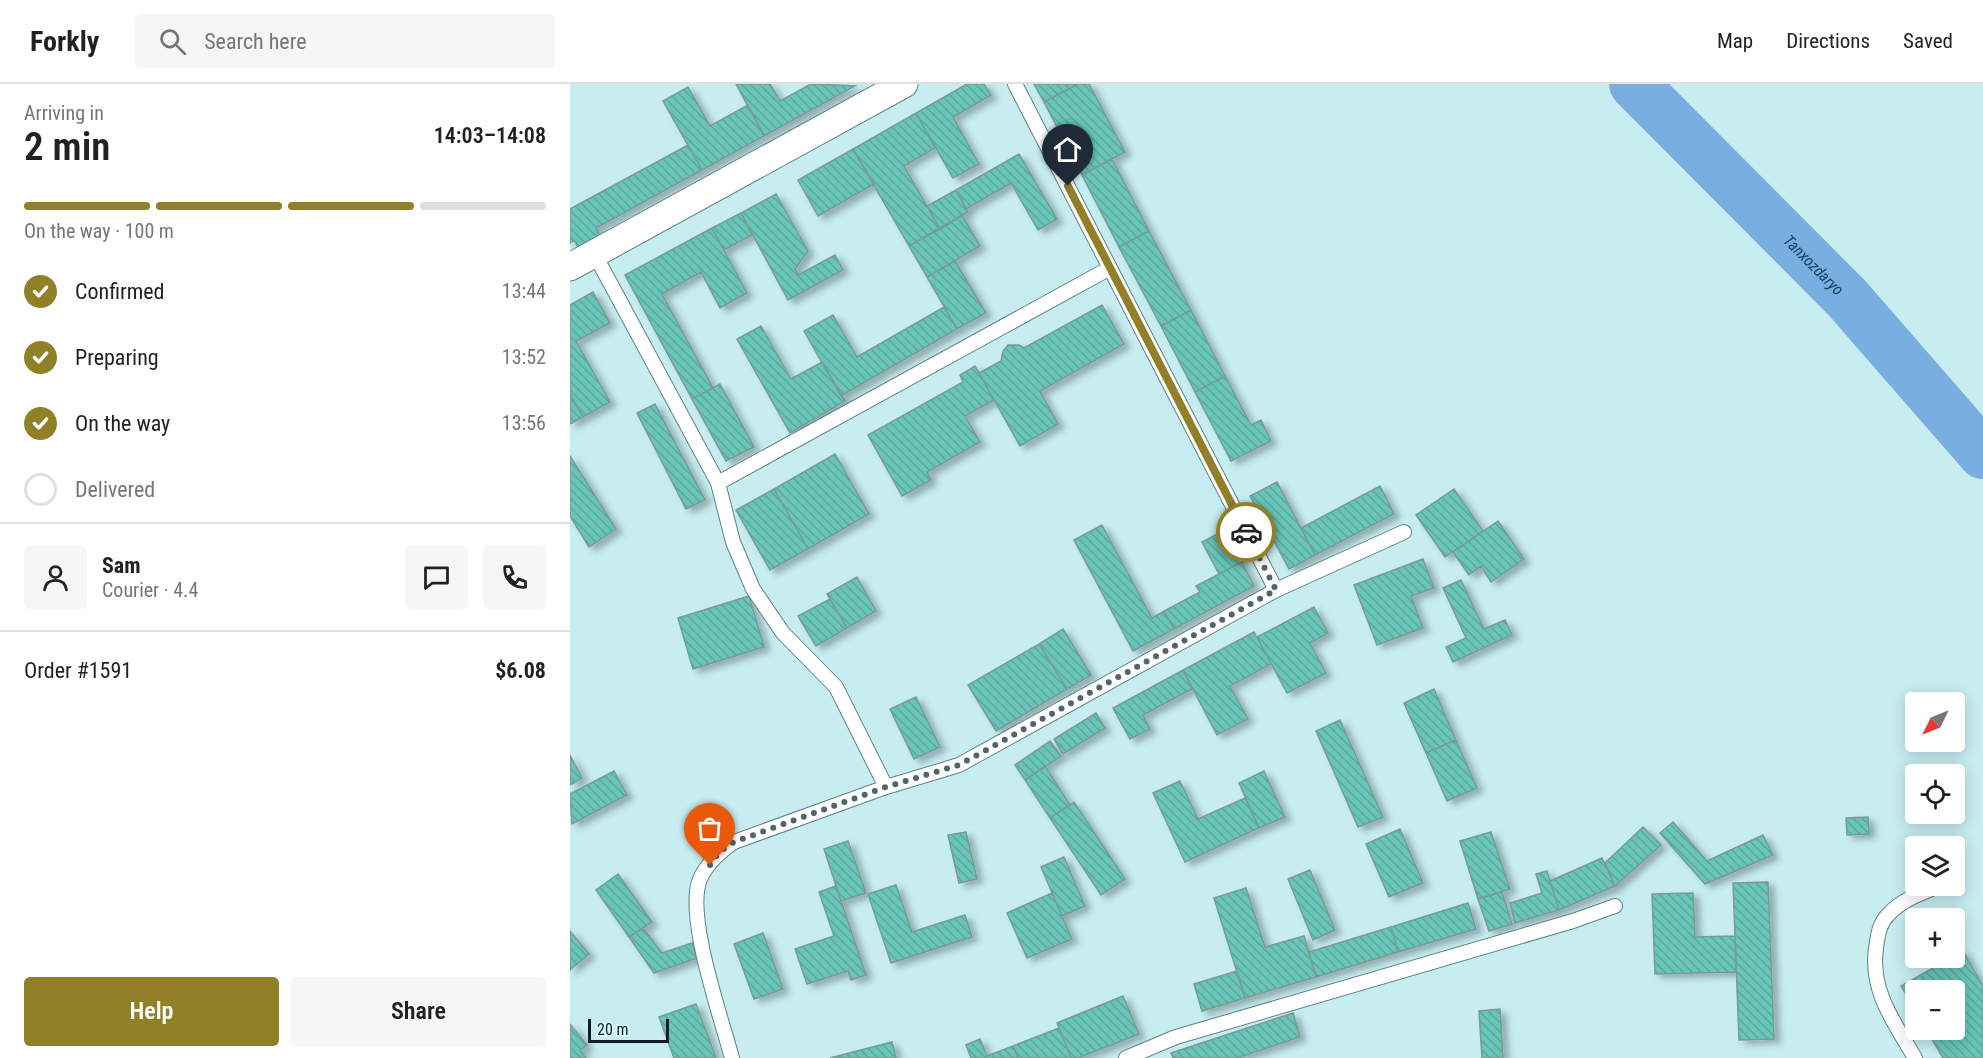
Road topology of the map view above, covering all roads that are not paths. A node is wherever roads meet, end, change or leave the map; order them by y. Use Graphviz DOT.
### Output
graph roads {
  1 [pos="904,84"];
  2 [pos="1015,84"];
  3 [pos="594,253"];
  4 [pos="570,267"];
  5 [pos="1110,268"];
  6 [pos="718,483"];
  7 [pos="1404,532"];
  8 [pos="1276,590"];
  9 [pos="886,787"];
  10 [pos="1918,896"];
  11 [pos="1615,906"];
  12 [pos="732,1058"];
  13 [pos="1126,1058"];
  14 [pos="1915,1058"];
  1 -- 3 [label="street"];
  2 -- 5 [label="lane"];
  3 -- 4 [label="street"];
  3 -- 6 [label="lane"];
  5 -- 6 [label="lane"];
  5 -- 8 [label="lane"];
  6 -- 9 [label="lane"];
  7 -- 8 [label="lane"];
  8 -- 9 [label="lane"];
  9 -- 12 [label="lane"];
  10 -- 14 [label="lane"];
  11 -- 13 [label="lane"];
}
